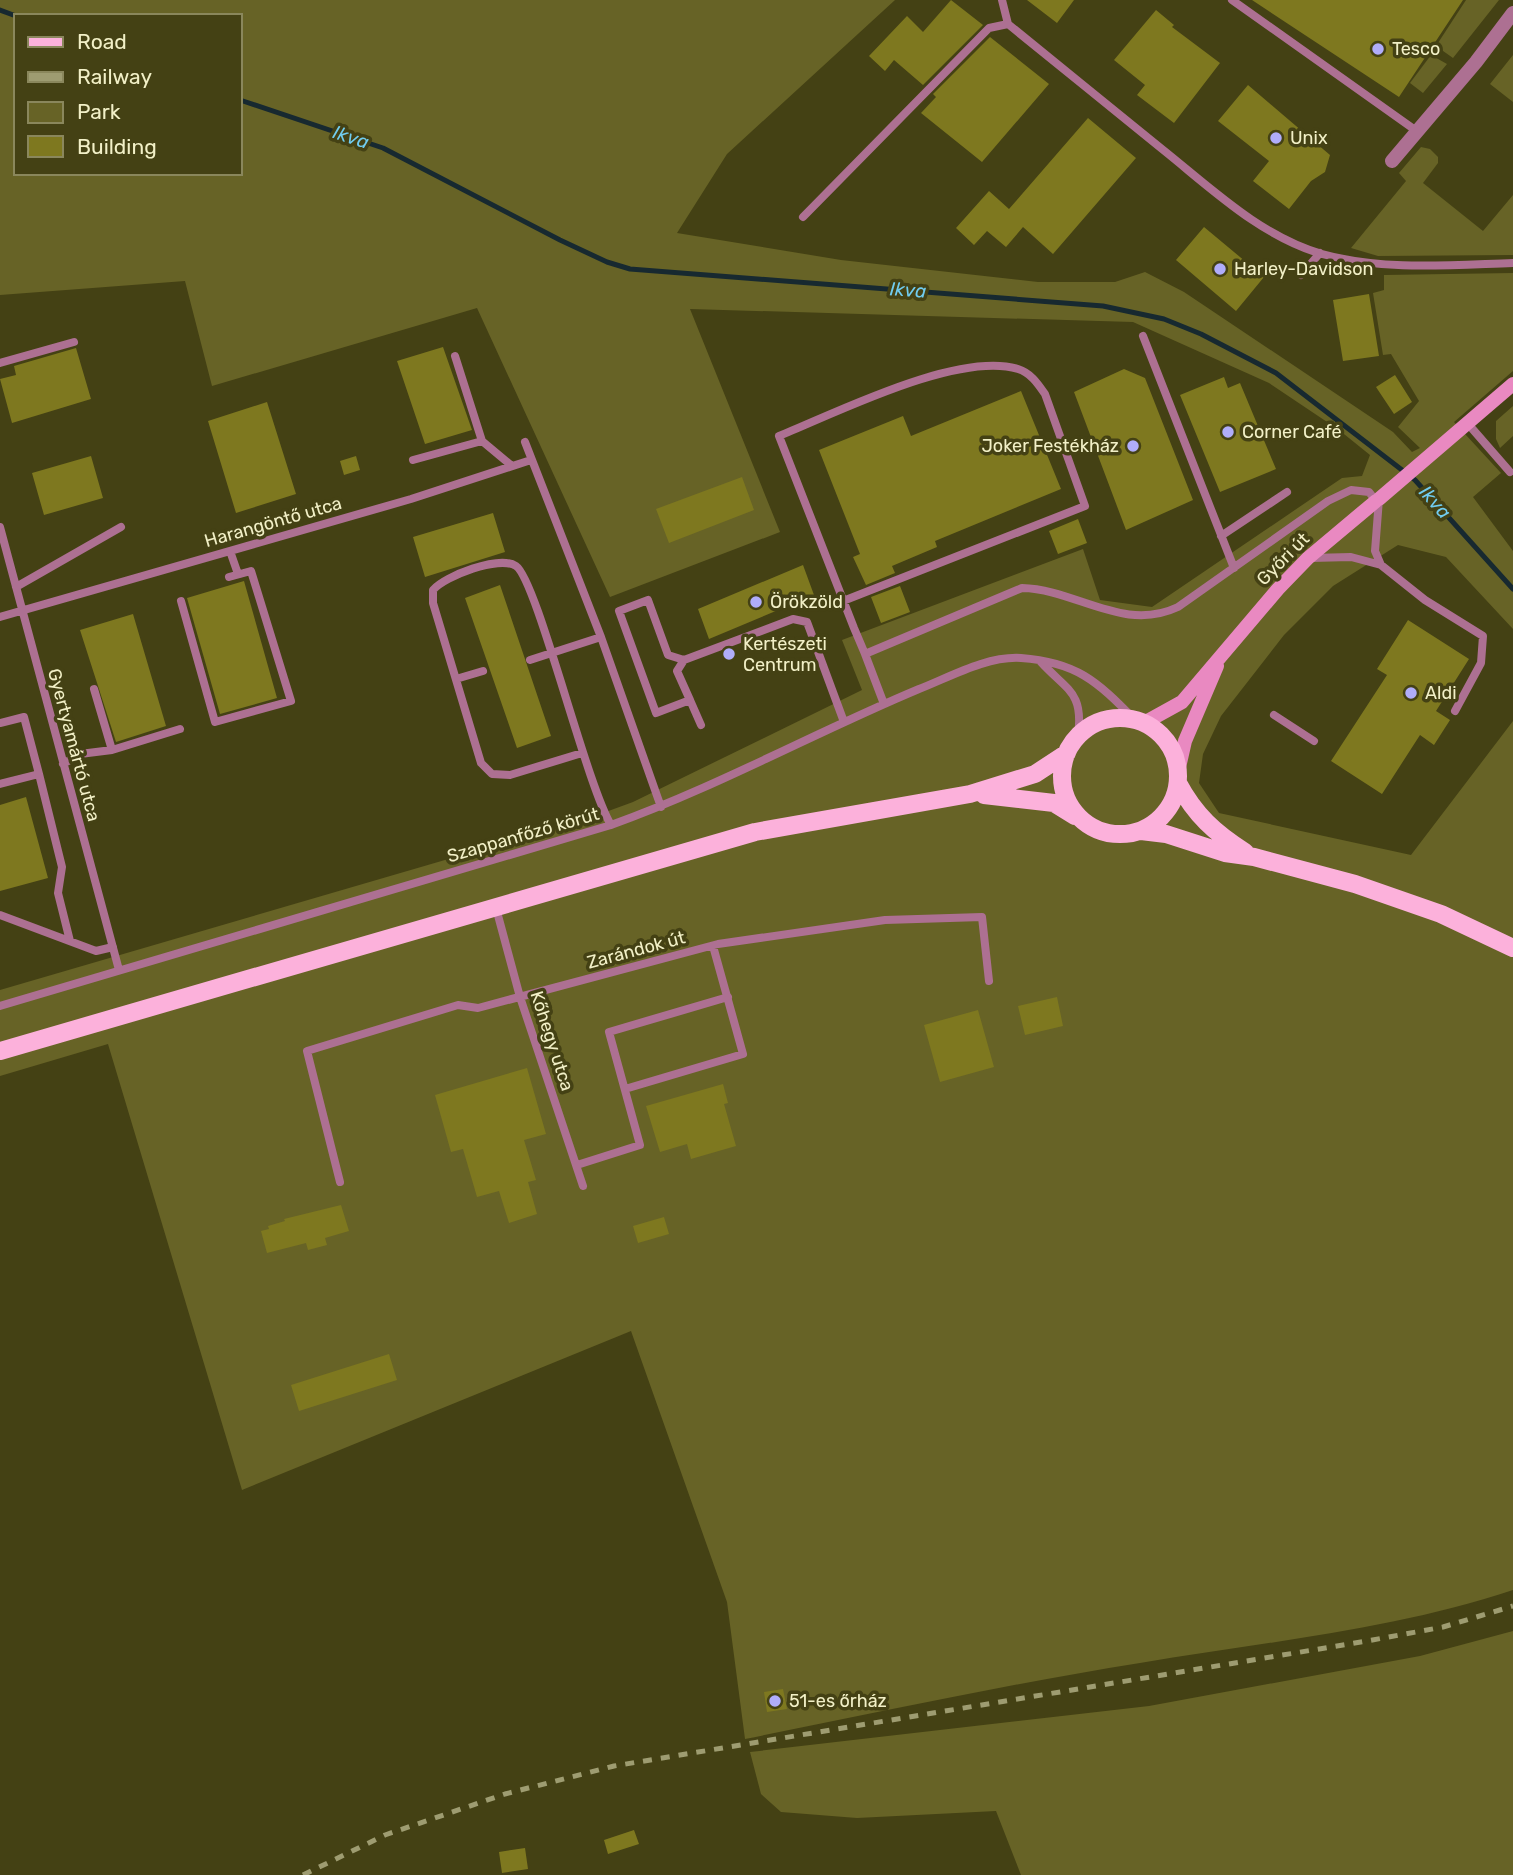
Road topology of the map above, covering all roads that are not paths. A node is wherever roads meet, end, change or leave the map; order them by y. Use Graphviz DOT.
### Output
graph roads {
  1 [pos="1002,0"];
  2 [pos="1232,0"];
  3 [pos="1513,12"];
  4 [pos="1008,24"];
  5 [pos="1418,132"];
  6 [pos="1392,161"];
  7 [pos="803,217"];
  8 [pos="1320,253"];
  9 [pos="1513,263"];
  10 [pos="1301,275"];
  11 [pos="1143,336"];
  12 [pos="75,342"];
  13 [pos="455,356"];
  14 [pos="0,363"];
  15 [pos="1513,384"];
  16 [pos="1469,425"];
  17 [pos="482,441"];
  18 [pos="524,442"];
  19 [pos="413,460"];
  20 [pos="531,460"];
  21 [pos="512,466"];
  22 [pos="1512,472"];
  23 [pos="1287,492"];
  24 [pos="1381,497"];
  25 [pos="0,527"];
  26 [pos="121,527"];
  27 [pos="1222,536"];
  28 [pos="230,551"];
  29 [pos="1308,558"];
  30 [pos="1381,565"];
  31 [pos="1234,568"];
  32 [pos="16,587"];
  33 [pos="181,601"];
  34 [pos="843,601"];
  35 [pos="22,610"];
  36 [pos="0,617"];
  37 [pos="601,637"];
  38 [pos="1223,651"];
  39 [pos="551,654"];
  40 [pos="865,654"];
  41 [pos="530,660"];
  42 [pos="684,660"];
  43 [pos="1040,661"];
  44 [pos="483,671"];
  45 [pos="456,679"];
  46 [pos="94,689"];
  47 [pos="690,700"];
  48 [pos="884,704"];
  49 [pos="1455,712"];
  50 [pos="1274,715"];
  51 [pos="1139,721"];
  52 [pos="844,722"];
  53 [pos="0,723"];
  54 [pos="701,725"];
  55 [pos="180,729"];
  56 [pos="1078,736"];
  57 [pos="1314,741"];
  58 [pos="112,750"];
  59 [pos="582,753"];
  60 [pos="1067,753"];
  61 [pos="62,764"];
  62 [pos="39,774"];
  63 [pos="1178,778"];
  64 [pos="0,784"];
  65 [pos="970,794"];
  66 [pos="661,807"];
  67 [pos="1079,818"];
  68 [pos="611,825"];
  69 [pos="1141,831"];
  70 [pos="1254,857"];
  71 [pos="495,905"];
  72 [pos="0,915"];
  73 [pos="70,941"];
  74 [pos="713,946"];
  75 [pos="113,947"];
  76 [pos="1513,948"];
  77 [pos="119,970"];
  78 [pos="989,981"];
  79 [pos="520,997"];
  80 [pos="728,997"];
  81 [pos="0,1006"];
  82 [pos="0,1051"];
  83 [pos="625,1089"];
  84 [pos="577,1164"];
  85 [pos="340,1182"];
  86 [pos="583,1186"];
  1 -- 4 [label="lane"];
  2 -- 5 [label="lane"];
  3 -- 5 [label="street"];
  4 -- 7 [label="lane"];
  4 -- 8 [label="lane"];
  5 -- 6 [label="street"];
  8 -- 9 [label="lane"];
  8 -- 10 [label="lane"];
  11 -- 27 [label="lane"];
  12 -- 14 [label="lane"];
  13 -- 17 [label="lane"];
  15 -- 16 [label="main road, Győri út"];
  16 -- 22 [label="lane"];
  16 -- 24 [label="main road, Győri út"];
  17 -- 19 [label="lane"];
  17 -- 21 [label="lane"];
  18 -- 20 [label="lane"];
  20 -- 21 [label="lane, Harangöntő utca"];
  20 -- 37 [label="lane"];
  21 -- 28 [label="lane, Harangöntő utca"];
  23 -- 27 [label="lane"];
  24 -- 29 [label="main road, Győri út"];
  24 -- 30 [label="lane"];
  24 -- 31 [label="lane"];
  25 -- 32 [label="lane, Gyertyamártó utca"];
  26 -- 32 [label="lane"];
  27 -- 31 [label="lane"];
  28 -- 33 [label="lane"];
  28 -- 35 [label="lane, Harangöntő utca"];
  29 -- 30 [label="lane"];
  29 -- 38 [label="main road, Győri út"];
  30 -- 49 [label="lane"];
  31 -- 40 [label="lane"];
  32 -- 35 [label="lane, Gyertyamártó utca"];
  34 -- 34 [label="lane"];
  34 -- 40 [label="lane"];
  35 -- 36 [label="lane, Harangöntő utca"];
  35 -- 61 [label="lane, Gyertyamártó utca"];
  37 -- 39 [label="lane"];
  37 -- 66 [label="lane"];
  38 -- 51 [label="main road, Győri út"];
  38 -- 63 [label="main road, Győri út"];
  39 -- 41 [label="lane"];
  39 -- 45 [label="lane"];
  39 -- 59 [label="lane"];
  40 -- 48 [label="lane"];
  42 -- 47 [label="lane"];
  42 -- 47 [label="lane"];
  42 -- 52 [label="lane"];
  43 -- 48 [label="lane, Szappanfőző körút"];
  43 -- 51 [label="lane, Szappanfőző körút"];
  43 -- 56 [label="lane"];
  44 -- 45 [label="lane"];
  45 -- 59 [label="lane"];
  46 -- 58 [label="lane"];
  47 -- 54 [label="lane"];
  48 -- 52 [label="lane, Szappanfőző körút"];
  50 -- 57 [label="lane"];
  51 -- 56 [label="main road"];
  51 -- 63 [label="main road"];
  52 -- 66 [label="lane, Szappanfőző körút"];
  53 -- 62 [label="lane"];
  55 -- 58 [label="lane"];
  56 -- 60 [label="main road"];
  58 -- 61 [label="lane"];
  59 -- 68 [label="lane"];
  60 -- 65 [label="main road"];
  60 -- 67 [label="main road"];
  61 -- 75 [label="lane, Gyertyamártó utca"];
  62 -- 64 [label="lane"];
  62 -- 73 [label="lane"];
  63 -- 69 [label="main road"];
  63 -- 70 [label="main road"];
  65 -- 67 [label="main road"];
  65 -- 71 [label="main road"];
  66 -- 68 [label="lane, Szappanfőző körút"];
  67 -- 69 [label="main road"];
  68 -- 77 [label="lane, Szappanfőző körút"];
  69 -- 70 [label="main road"];
  70 -- 76 [label="main road"];
  71 -- 79 [label="lane, Kőhegy utca"];
  71 -- 82 [label="main road"];
  72 -- 73 [label="lane"];
  73 -- 75 [label="lane"];
  74 -- 78 [label="lane, Zarándok út"];
  74 -- 79 [label="lane, Zarándok út"];
  74 -- 80 [label="lane"];
  75 -- 77 [label="lane, Gyertyamártó utca"];
  77 -- 81 [label="lane, Szappanfőző körút"];
  79 -- 84 [label="lane, Kőhegy utca"];
  79 -- 85 [label="lane, Zarándok út"];
  80 -- 83 [label="lane"];
  80 -- 83 [label="lane"];
  83 -- 84 [label="lane"];
  84 -- 86 [label="lane, Kőhegy utca"];
}
